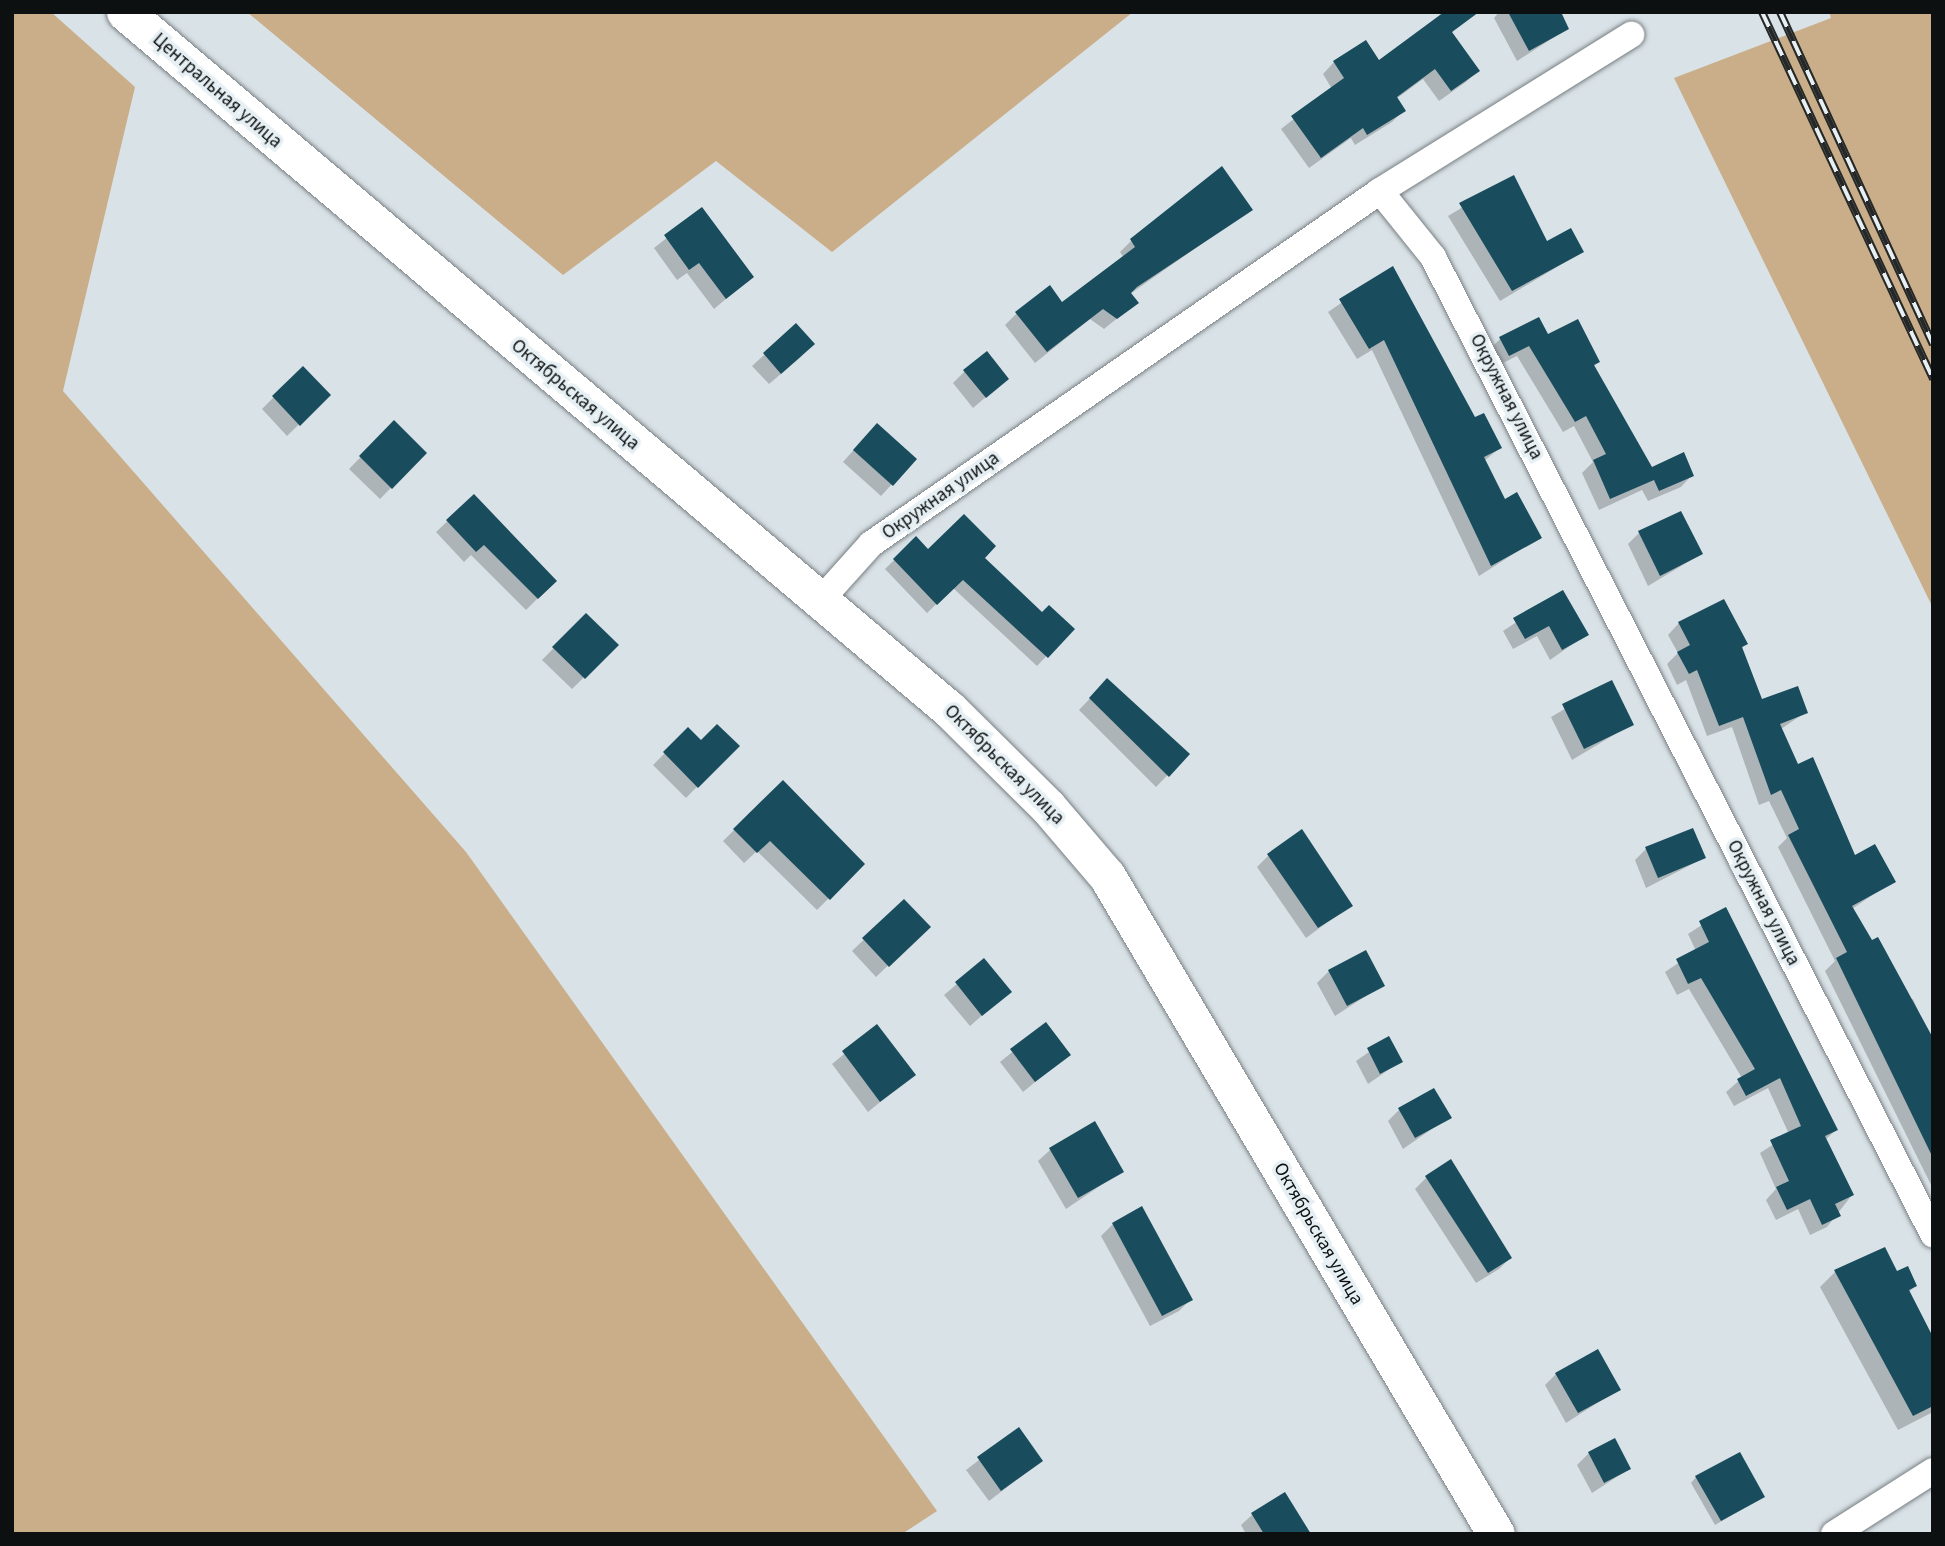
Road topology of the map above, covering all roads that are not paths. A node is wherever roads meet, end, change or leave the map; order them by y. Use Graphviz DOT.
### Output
graph roads {
  1 [pos="125,12"];
  2 [pos="1631,35"];
  3 [pos="309,170"];
  4 [pos="1380,191"];
  5 [pos="819,602"];
  6 [pos="1933,1234"];
  7 [pos="1933,1471"];
  8 [pos="1496,1533"];
  9 [pos="1835,1534"];
  1 -- 3 [label="main road, Центральная улица"];
  2 -- 4 [label="street"];
  3 -- 5 [label="main road, Октябрьская улица"];
  4 -- 5 [label="street, Окружная улица"];
  4 -- 6 [label="street, Окружная улица"];
  5 -- 8 [label="main road, Октябрьская улица"];
  7 -- 9 [label="street"];
}
